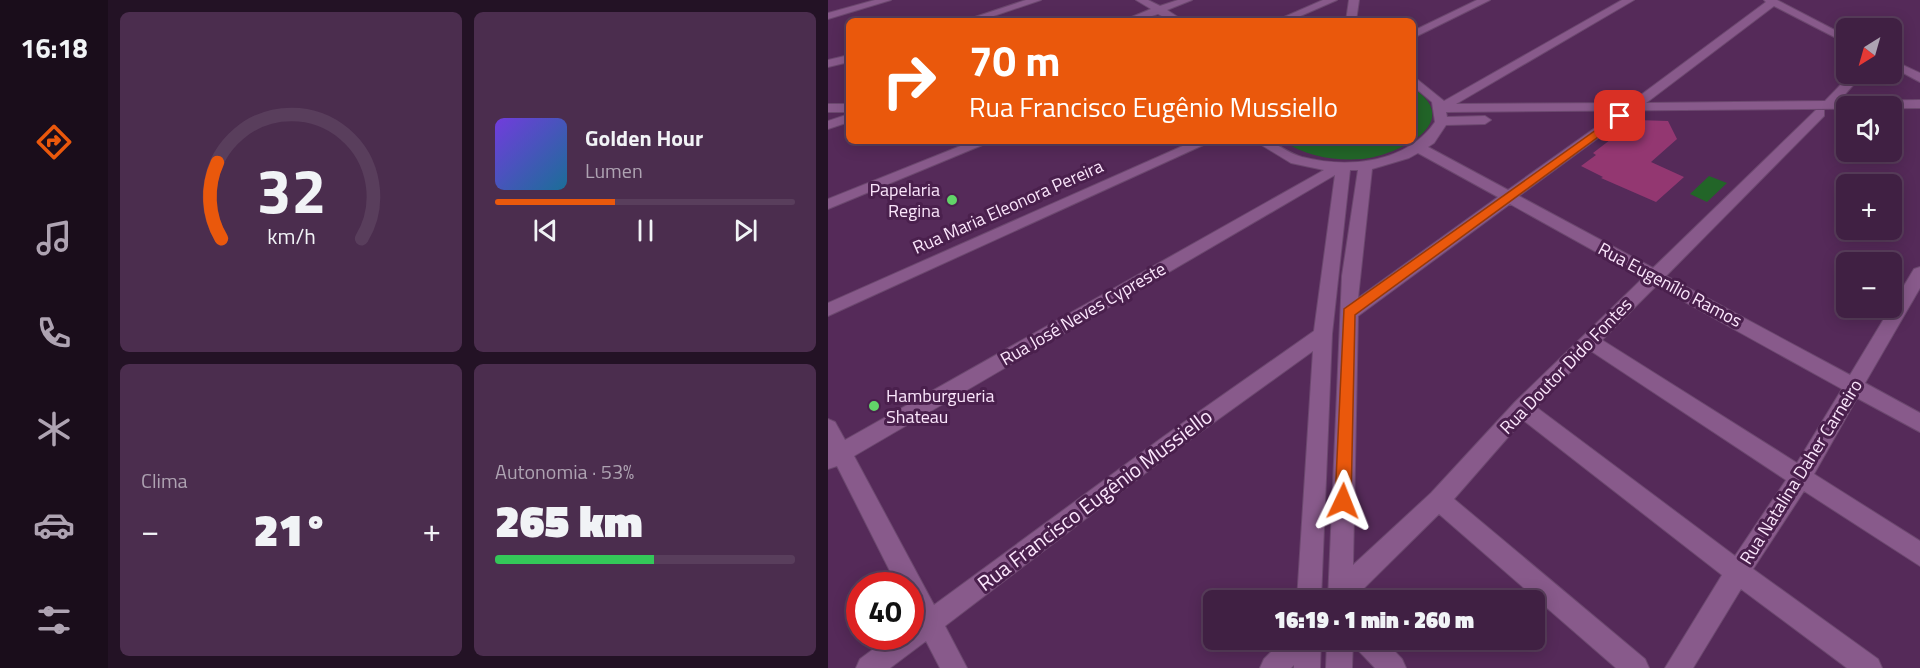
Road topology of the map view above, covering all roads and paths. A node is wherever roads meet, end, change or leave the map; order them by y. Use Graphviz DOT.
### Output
graph roads {
  1 [pos="886,0"];
  2 [pos="1036,0"];
  3 [pos="1140,0"];
  4 [pos="1187,0"];
  5 [pos="1332,0"];
  6 [pos="1354,0"];
  7 [pos="1485,0"];
  8 [pos="1629,0"];
  9 [pos="1789,0"];
  10 [pos="1771,1"];
  11 [pos="1159,10"];
  12 [pos="828,16"];
  13 [pos="978,18"];
  14 [pos="1136,18"];
  15 [pos="1174,18"];
  16 [pos="1287,18"];
  17 [pos="1351,18"];
  18 [pos="1836,24"];
  19 [pos="1416,34"];
  20 [pos="1836,35"];
  21 [pos="1902,57"];
  22 [pos="846,59"];
  23 [pos="828,64"];
  24 [pos="1920,67"];
  25 [pos="1902,68"];
  26 [pos="1920,78"];
  27 [pos="1416,82"];
  28 [pos="1848,84"];
  29 [pos="1920,104"];
  30 [pos="1635,105"];
  31 [pos="828,108"];
  32 [pos="846,108"];
  33 [pos="1824,109"];
  34 [pos="1836,111"];
  35 [pos="1902,114"];
  36 [pos="1920,114"];
  37 [pos="1441,115"];
  38 [pos="1620,116"];
  39 [pos="828,117"];
  40 [pos="846,117"];
  41 [pos="846,118"];
  42 [pos="828,125"];
  43 [pos="978,144"];
  44 [pos="1198,144"];
  45 [pos="1266,144"];
  46 [pos="1420,148"];
  47 [pos="1365,167"];
  48 [pos="1340,168"];
  49 [pos="1506,197"];
  50 [pos="828,204"];
  51 [pos="1920,273"];
  52 [pos="1654,276"];
  53 [pos="828,310"];
  54 [pos="1349,313"];
  55 [pos="1323,334"];
  56 [pos="1590,341"];
  57 [pos="1855,387"];
  58 [pos="1522,408"];
  59 [pos="1920,423"];
  60 [pos="828,428"];
  61 [pos="834,456"];
  62 [pos="1800,478"];
  63 [pos="1440,500"];
  64 [pos="1920,554"];
  65 [pos="902,572"];
  66 [pos="1737,572"];
  67 [pos="1310,590"];
  68 [pos="1340,590"];
  69 [pos="1347,590"];
  70 [pos="924,612"];
  71 [pos="930,623"];
  72 [pos="1291,650"];
  73 [pos="1308,650"];
  74 [pos="1340,650"];
  75 [pos="1376,650"];
  76 [pos="869,668"];
  77 [pos="954,668"];
  78 [pos="1273,668"];
  79 [pos="1307,668"];
  80 [pos="1339,668"];
  81 [pos="1393,668"];
  82 [pos="1636,668"];
  83 [pos="1678,668"];
  84 [pos="1869,668"];
  1 -- 12 [label="street"];
  2 -- 13 [label="street"];
  3 -- 11 [label="street"];
  4 -- 11 [label="street"];
  5 -- 16 [label="street"];
  6 -- 17 [label="street"];
  7 -- 19 [label="street"];
  8 -- 37 [label="street"];
  9 -- 18 [label="street"];
  10 -- 20 [label="street"];
  10 -- 30 [label="street"];
  11 -- 14 [label="street"];
  11 -- 15 [label="street"];
  21 -- 24 [label="street"];
  22 -- 23 [label="street"];
  25 -- 26 [label="street"];
  27 -- 37 [label="street"];
  28 -- 33 [label="street, Rua Doutor Dido Fontes"];
  29 -- 33 [label="street"];
  30 -- 33 [label="street"];
  30 -- 37 [label="street"];
  31 -- 32 [label="street"];
  33 -- 34 [label="street"];
  33 -- 38 [label="street"];
  33 -- 52 [label="street, Rua Doutor Dido Fontes"];
  35 -- 36 [label="street"];
  37 -- 38 [label="street"];
  37 -- 46 [label="street"];
  38 -- 49 [label="street"];
  39 -- 40 [label="street"];
  41 -- 42 [label="street"];
  43 -- 50 [label="street"];
  44 -- 53 [label="street, Rua Maria Eleonora Pereira"];
  45 -- 48 [label="street"];
  46 -- 47 [label="street"];
  46 -- 49 [label="street, Rua Eugenílio Ramos"];
  47 -- 48 [label="street"];
  47 -- 54 [label="street"];
  48 -- 55 [label="street"];
  48 -- 61 [label="street, Rua José Neves Cypreste"];
  49 -- 52 [label="street, Rua Eugenílio Ramos"];
  49 -- 54 [label="street"];
  51 -- 57 [label="street, Rua Natalina Daher Carneiro"];
  52 -- 56 [label="street, Rua Doutor Dido Fontes"];
  52 -- 57 [label="street, Rua Eugenílio Ramos"];
  54 -- 68 [label="street"];
  55 -- 67 [label="street"];
  55 -- 71 [label="street, Rua Francisco Eugênio Mussiello"];
  56 -- 58 [label="street, Rua Doutor Dido Fontes"];
  56 -- 62 [label="street"];
  57 -- 59 [label="street, Rua Eugenílio Ramos"];
  57 -- 62 [label="street, Rua Natalina Daher Carneiro"];
  58 -- 63 [label="street, Rua Doutor Dido Fontes"];
  58 -- 66 [label="street"];
  60 -- 61 [label="street"];
  61 -- 65 [label="street"];
  62 -- 64 [label="street"];
  62 -- 66 [label="street, Rua Natalina Daher Carneiro"];
  63 -- 69 [label="street, Rua Doutor Dido Fontes"];
  63 -- 82 [label="street"];
  66 -- 83 [label="street, Rua Natalina Daher Carneiro"];
  66 -- 84 [label="street"];
  70 -- 71 [label="street"];
  71 -- 76 [label="street, Rua Francisco Eugênio Mussiello"];
  71 -- 77 [label="street"];
  72 -- 78 [label="street"];
  73 -- 79 [label="street"];
  74 -- 80 [label="street"];
  75 -- 81 [label="street"];
}
